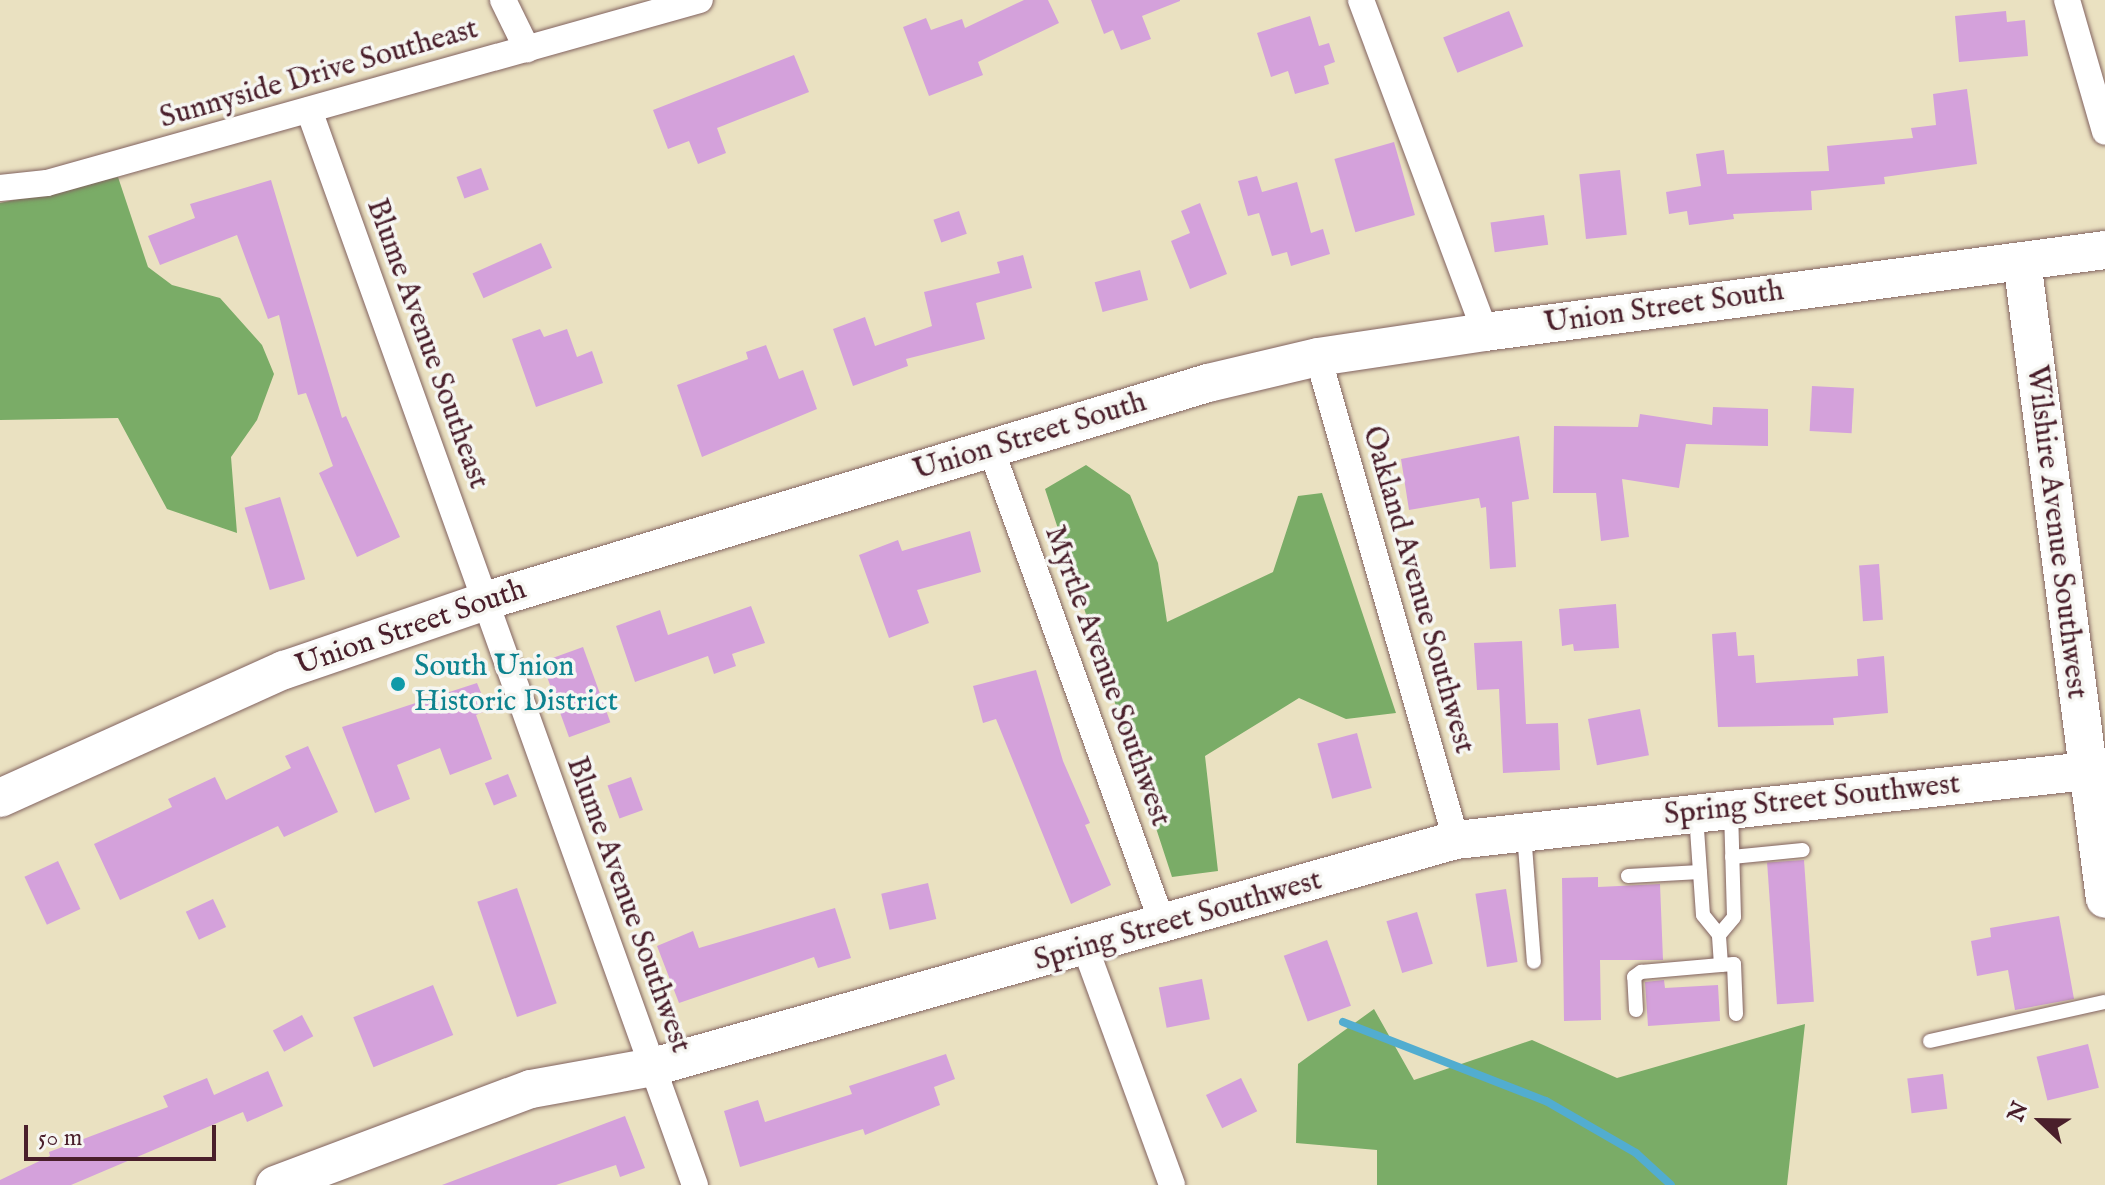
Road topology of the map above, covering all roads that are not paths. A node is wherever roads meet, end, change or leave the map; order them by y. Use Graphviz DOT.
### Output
graph roads {
  1 [pos="503,0"];
  2 [pos="700,0"];
  3 [pos="1361,0"];
  4 [pos="2067,0"];
  5 [pos="527,49"];
  6 [pos="309,110"];
  7 [pos="2105,132"];
  8 [pos="0,188"];
  9 [pos="2105,250"];
  10 [pos="2022,261"];
  11 [pos="1485,332"];
  12 [pos="1318,357"];
  13 [pos="991,449"];
  14 [pos="485,601"];
  15 [pos="2096,770"];
  16 [pos="0,798"];
  17 [pos="1713,809"];
  18 [pos="1524,832"];
  19 [pos="1456,840"];
  20 [pos="1803,850"];
  21 [pos="1732,857"];
  22 [pos="1700,872"];
  23 [pos="1628,876"];
  24 [pos="2105,899"];
  25 [pos="1163,925"];
  26 [pos="1719,935"];
  27 [pos="1085,947"];
  28 [pos="1534,962"];
  29 [pos="1721,965"];
  30 [pos="2105,1002"];
  31 [pos="1636,1010"];
  32 [pos="1736,1014"];
  33 [pos="1930,1041"];
  34 [pos="653,1067"];
  35 [pos="275,1185"];
  36 [pos="695,1185"];
  37 [pos="1172,1185"];
  1 -- 5 [label="street"];
  2 -- 5 [label="street, Sunnyside Drive Southeast"];
  3 -- 11 [label="street"];
  4 -- 7 [label="street"];
  5 -- 6 [label="street, Sunnyside Drive Southeast"];
  6 -- 8 [label="street, Sunnyside Drive Southeast"];
  6 -- 14 [label="street, Blume Avenue Southeast"];
  9 -- 10 [label="street, Union Street South"];
  10 -- 11 [label="street, Union Street South"];
  10 -- 15 [label="street, Wilshire Avenue Southwest"];
  11 -- 12 [label="street, Union Street South"];
  12 -- 13 [label="street, Union Street South"];
  12 -- 19 [label="street, Oakland Avenue Southwest"];
  13 -- 14 [label="street, Union Street South"];
  13 -- 25 [label="street, Myrtle Avenue Southwest"];
  14 -- 16 [label="street, Union Street South"];
  14 -- 34 [label="street, Blume Avenue Southwest"];
  15 -- 17 [label="street, Spring Street Southwest"];
  15 -- 24 [label="street, Wilshire Avenue Southwest"];
  17 -- 18 [label="street, Spring Street Southwest"];
  17 -- 21 [label="lane"];
  17 -- 22 [label="lane"];
  18 -- 19 [label="street, Spring Street Southwest"];
  18 -- 28 [label="lane"];
  19 -- 25 [label="street, Spring Street Southwest"];
  20 -- 21 [label="lane"];
  21 -- 26 [label="lane"];
  22 -- 23 [label="lane"];
  22 -- 26 [label="lane"];
  25 -- 27 [label="street, Spring Street Southwest"];
  26 -- 29 [label="lane"];
  27 -- 34 [label="street, Spring Street Southwest"];
  27 -- 37 [label="street"];
  29 -- 31 [label="lane"];
  29 -- 32 [label="lane"];
  30 -- 33 [label="lane"];
  34 -- 35 [label="street, Spring Street Southwest"];
  34 -- 36 [label="street, Blume Avenue Southwest"];
}
